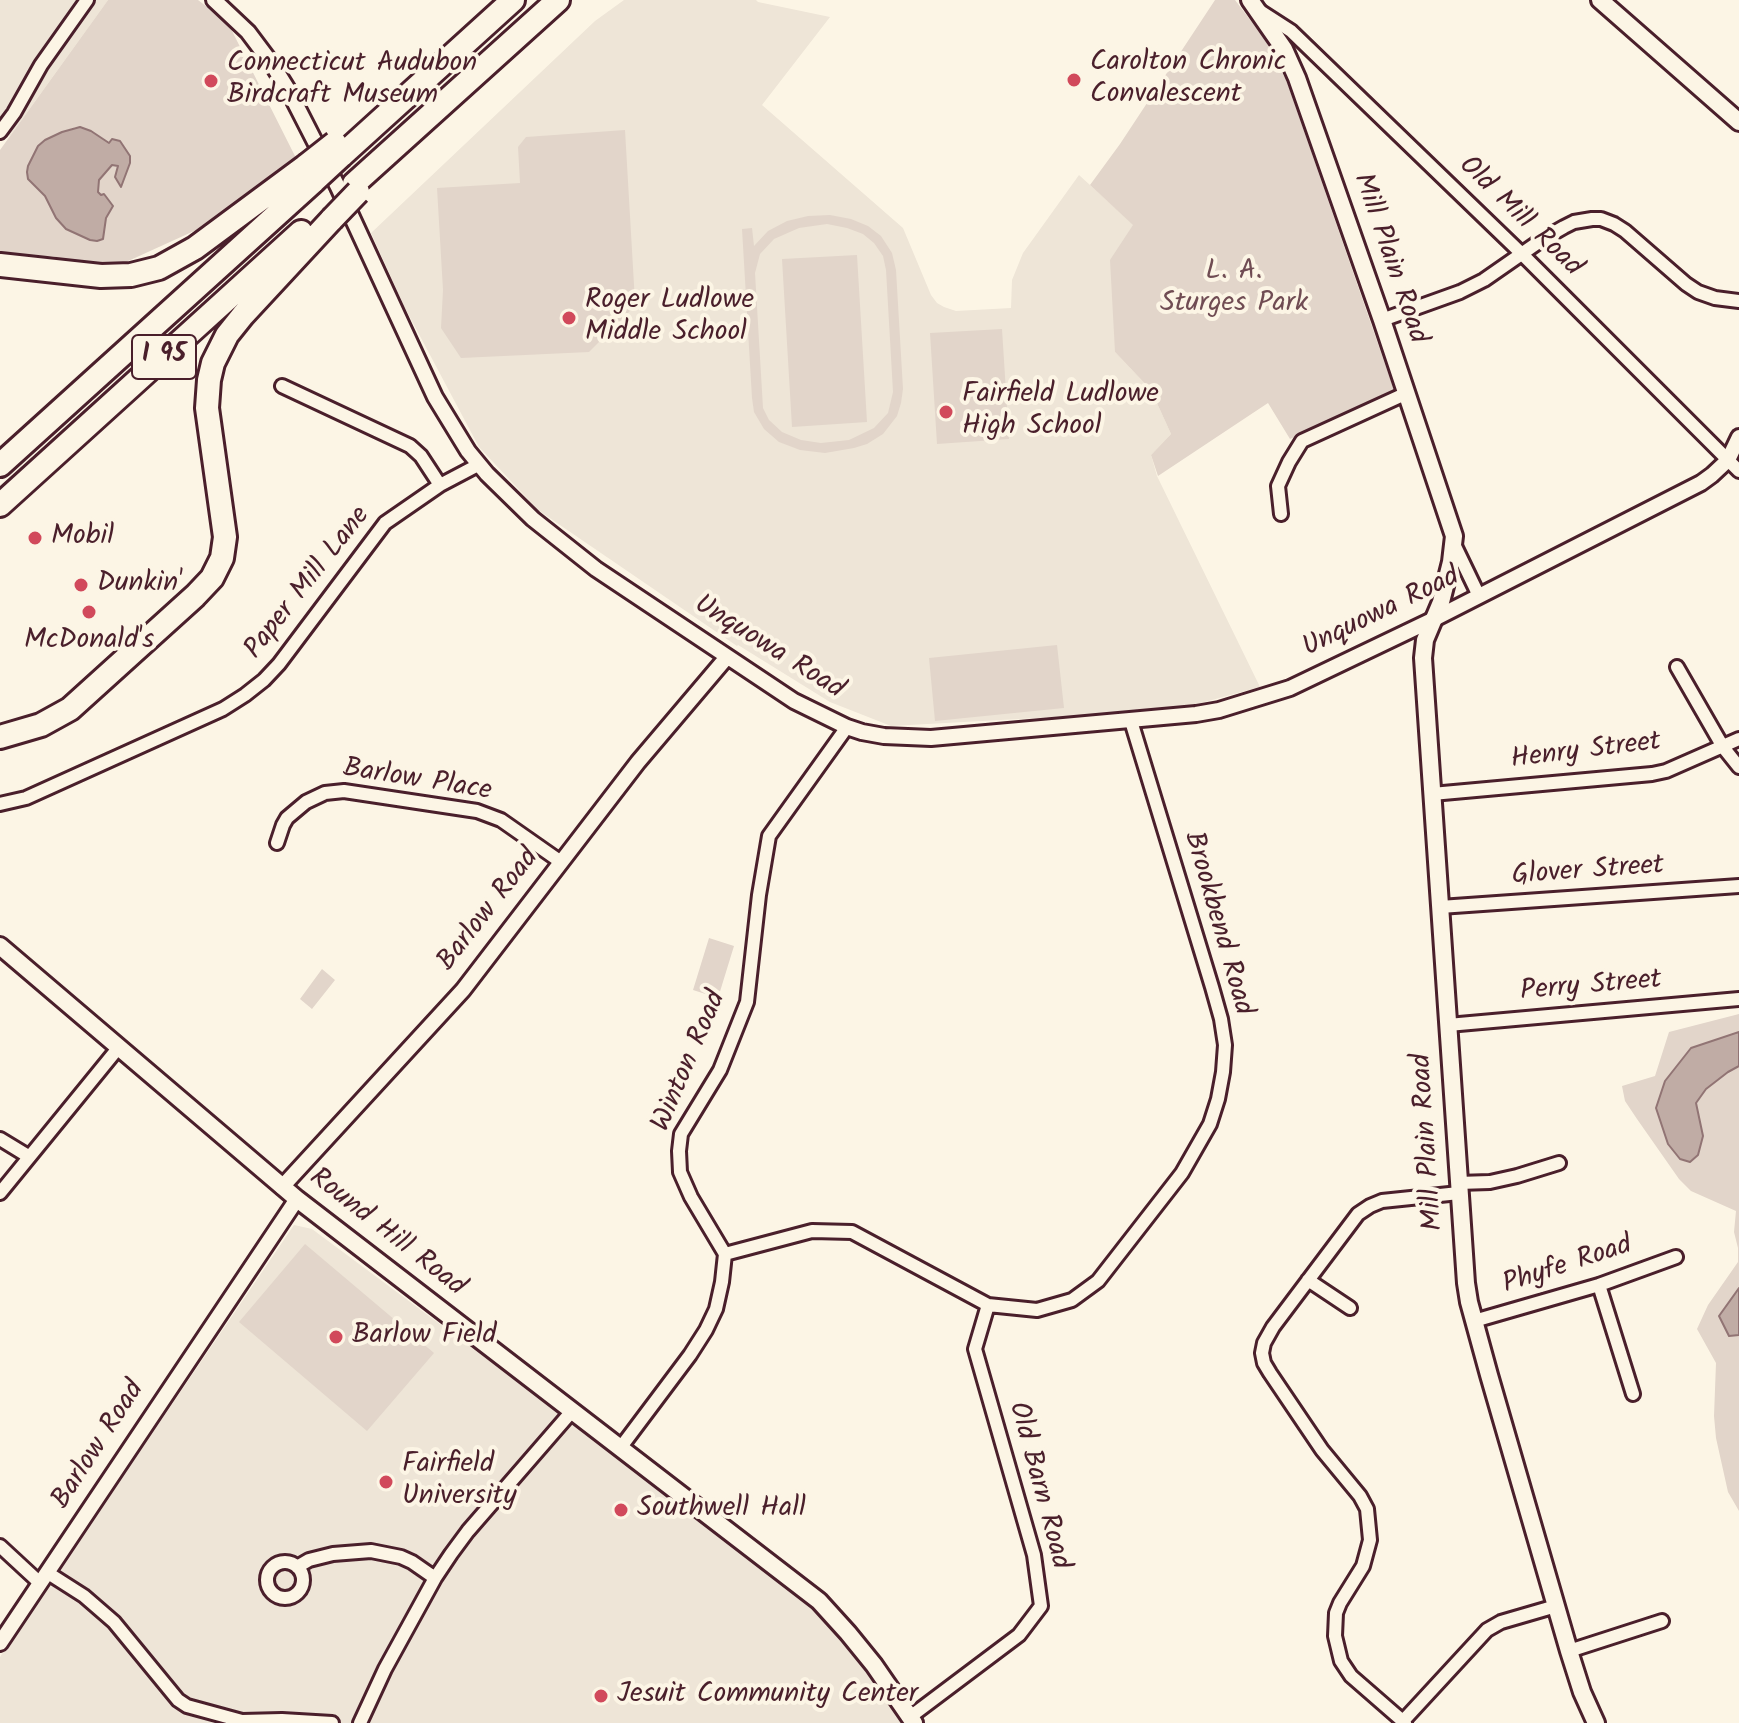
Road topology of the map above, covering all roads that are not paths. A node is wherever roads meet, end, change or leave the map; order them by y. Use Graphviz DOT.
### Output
graph roads {
  1 [pos="87,0"];
  2 [pos="214,0"];
  3 [pos="513,0"];
  4 [pos="558,0"];
  5 [pos="575,0"];
  6 [pos="1600,0"];
  7 [pos="1254,4"];
  8 [pos="462,87"];
  9 [pos="1739,122"];
  10 [pos="0,132"];
  11 [pos="310,173"];
  12 [pos="330,214"];
  13 [pos="1522,254"];
  14 [pos="0,265"];
  15 [pos="1739,301"];
  16 [pos="1382,320"];
  17 [pos="282,386"];
  18 [pos="1407,393"];
  19 [pos="1739,437"];
  20 [pos="1728,460"];
  21 [pos="0,465"];
  22 [pos="478,465"];
  23 [pos="1739,471"];
  24 [pos="440,485"];
  25 [pos="0,505"];
  26 [pos="1281,514"];
  27 [pos="1454,544"];
  28 [pos="1479,596"];
  29 [pos="1432,620"];
  30 [pos="727,657"];
  31 [pos="1677,667"];
  32 [pos="1131,721"];
  33 [pos="847,727"];
  34 [pos="0,737"];
  35 [pos="1739,739"];
  36 [pos="1723,747"];
  37 [pos="1739,767"];
  38 [pos="1432,794"];
  39 [pos="0,804"];
  40 [pos="277,843"];
  41 [pos="561,862"];
  42 [pos="1739,886"];
  43 [pos="1440,907"];
  44 [pos="0,946"];
  45 [pos="1739,999"];
  46 [pos="1448,1025"];
  47 [pos="119,1047"];
  48 [pos="0,1139"];
  49 [pos="28,1156"];
  50 [pos="1559,1163"];
  51 [pos="282,1187"];
  52 [pos="1458,1188"];
  53 [pos="0,1193"];
  54 [pos="297,1199"];
  55 [pos="725,1254"];
  56 [pos="1676,1257"];
  57 [pos="1308,1280"];
  58 [pos="1599,1285"];
  59 [pos="988,1305"];
  60 [pos="1350,1308"];
  61 [pos="1474,1321"];
  62 [pos="1633,1394"];
  63 [pos="573,1410"];
  64 [pos="621,1447"];
  65 [pos="0,1546"];
  66 [pos="297,1567"];
  67 [pos="44,1578"];
  68 [pos="435,1578"];
  69 [pos="1556,1606"];
  70 [pos="1662,1621"];
  71 [pos="2,1635"];
  72 [pos="1569,1651"];
  73 [pos="214,1719"];
  74 [pos="912,1720"];
  75 [pos="1404,1722"];
  76 [pos="332,1723"];
  77 [pos="360,1723"];
  78 [pos="1596,1723"];
  1 -- 10 [label="street"];
  2 -- 22 [label="street, Unquowa Road"];
  3 -- 11 [label="highway, I 95, bridge"];
  4 -- 8 [label="highway"];
  5 -- 8 [label="highway"];
  6 -- 9 [label="main road"];
  7 -- 13 [label="street, Old Mill Road"];
  7 -- 16 [label="main road, Mill Plain Road"];
  8 -- 12 [label="highway, bridge"];
  11 -- 14 [label="highway"];
  11 -- 21 [label="highway, I 95"];
  12 -- 25 [label="highway, I 95"];
  12 -- 34 [label="highway"];
  13 -- 15 [label="street"];
  13 -- 16 [label="street"];
  13 -- 20 [label="street, Old Mill Road"];
  16 -- 18 [label="main road, Mill Plain Road"];
  17 -- 24 [label="street"];
  18 -- 26 [label="street"];
  18 -- 27 [label="main road, Mill Plain Road"];
  19 -- 20 [label="street, Unquowa Road"];
  20 -- 23 [label="street, Old Mill Road"];
  20 -- 28 [label="street, Unquowa Road"];
  22 -- 24 [label="street, Paper Mill Lane"];
  22 -- 30 [label="street, Unquowa Road"];
  24 -- 39 [label="street, Paper Mill Lane"];
  27 -- 28 [label="street, Mill Plain Road"];
  27 -- 29 [label="main road, Mill Plain Road"];
  28 -- 29 [label="street, Unquowa Road"];
  29 -- 32 [label="street, Unquowa Road"];
  29 -- 38 [label="main road, Mill Plain Road"];
  30 -- 33 [label="street, Unquowa Road"];
  30 -- 41 [label="street, Barlow Road"];
  31 -- 36 [label="street"];
  32 -- 33 [label="street, Unquowa Road"];
  32 -- 59 [label="street, Brookbend Road"];
  33 -- 55 [label="street, Winton Road"];
  35 -- 36 [label="street, Henry Street"];
  36 -- 37 [label="street"];
  36 -- 38 [label="street, Henry Street"];
  38 -- 43 [label="main road, Mill Plain Road"];
  40 -- 41 [label="street, Barlow Place"];
  41 -- 51 [label="street, Barlow Road"];
  42 -- 43 [label="street, Glover Street"];
  43 -- 46 [label="main road, Mill Plain Road"];
  44 -- 47 [label="main road, Round Hill Road"];
  45 -- 46 [label="street, Perry Street"];
  46 -- 52 [label="main road, Mill Plain Road"];
  47 -- 49 [label="street"];
  47 -- 51 [label="main road, Round Hill Road"];
  48 -- 49 [label="street"];
  49 -- 53 [label="street"];
  50 -- 52 [label="street"];
  51 -- 54 [label="main road, Round Hill Road"];
  52 -- 57 [label="street"];
  52 -- 61 [label="main road, Mill Plain Road"];
  54 -- 63 [label="main road, Round Hill Road"];
  54 -- 67 [label="street, Barlow Road"];
  55 -- 59 [label="street, Brookbend Road"];
  55 -- 64 [label="street"];
  56 -- 58 [label="street, Phyfe Road"];
  57 -- 60 [label="street"];
  57 -- 75 [label="street"];
  58 -- 61 [label="street, Phyfe Road"];
  58 -- 62 [label="street"];
  59 -- 74 [label="street, Old Barn Road"];
  61 -- 69 [label="main road, Mill Plain Road"];
  63 -- 64 [label="main road, Round Hill Road"];
  63 -- 68 [label="street"];
  64 -- 74 [label="main road, Round Hill Road"];
  65 -- 67 [label="street"];
  66 -- 68 [label="street"];
  67 -- 71 [label="street, Barlow Road"];
  67 -- 73 [label="street"];
  68 -- 77 [label="street"];
  69 -- 72 [label="main road, Mill Plain Road"];
  69 -- 75 [label="street"];
  70 -- 72 [label="street"];
  72 -- 78 [label="main road, Mill Plain Road"];
  73 -- 76 [label="street"];
}
